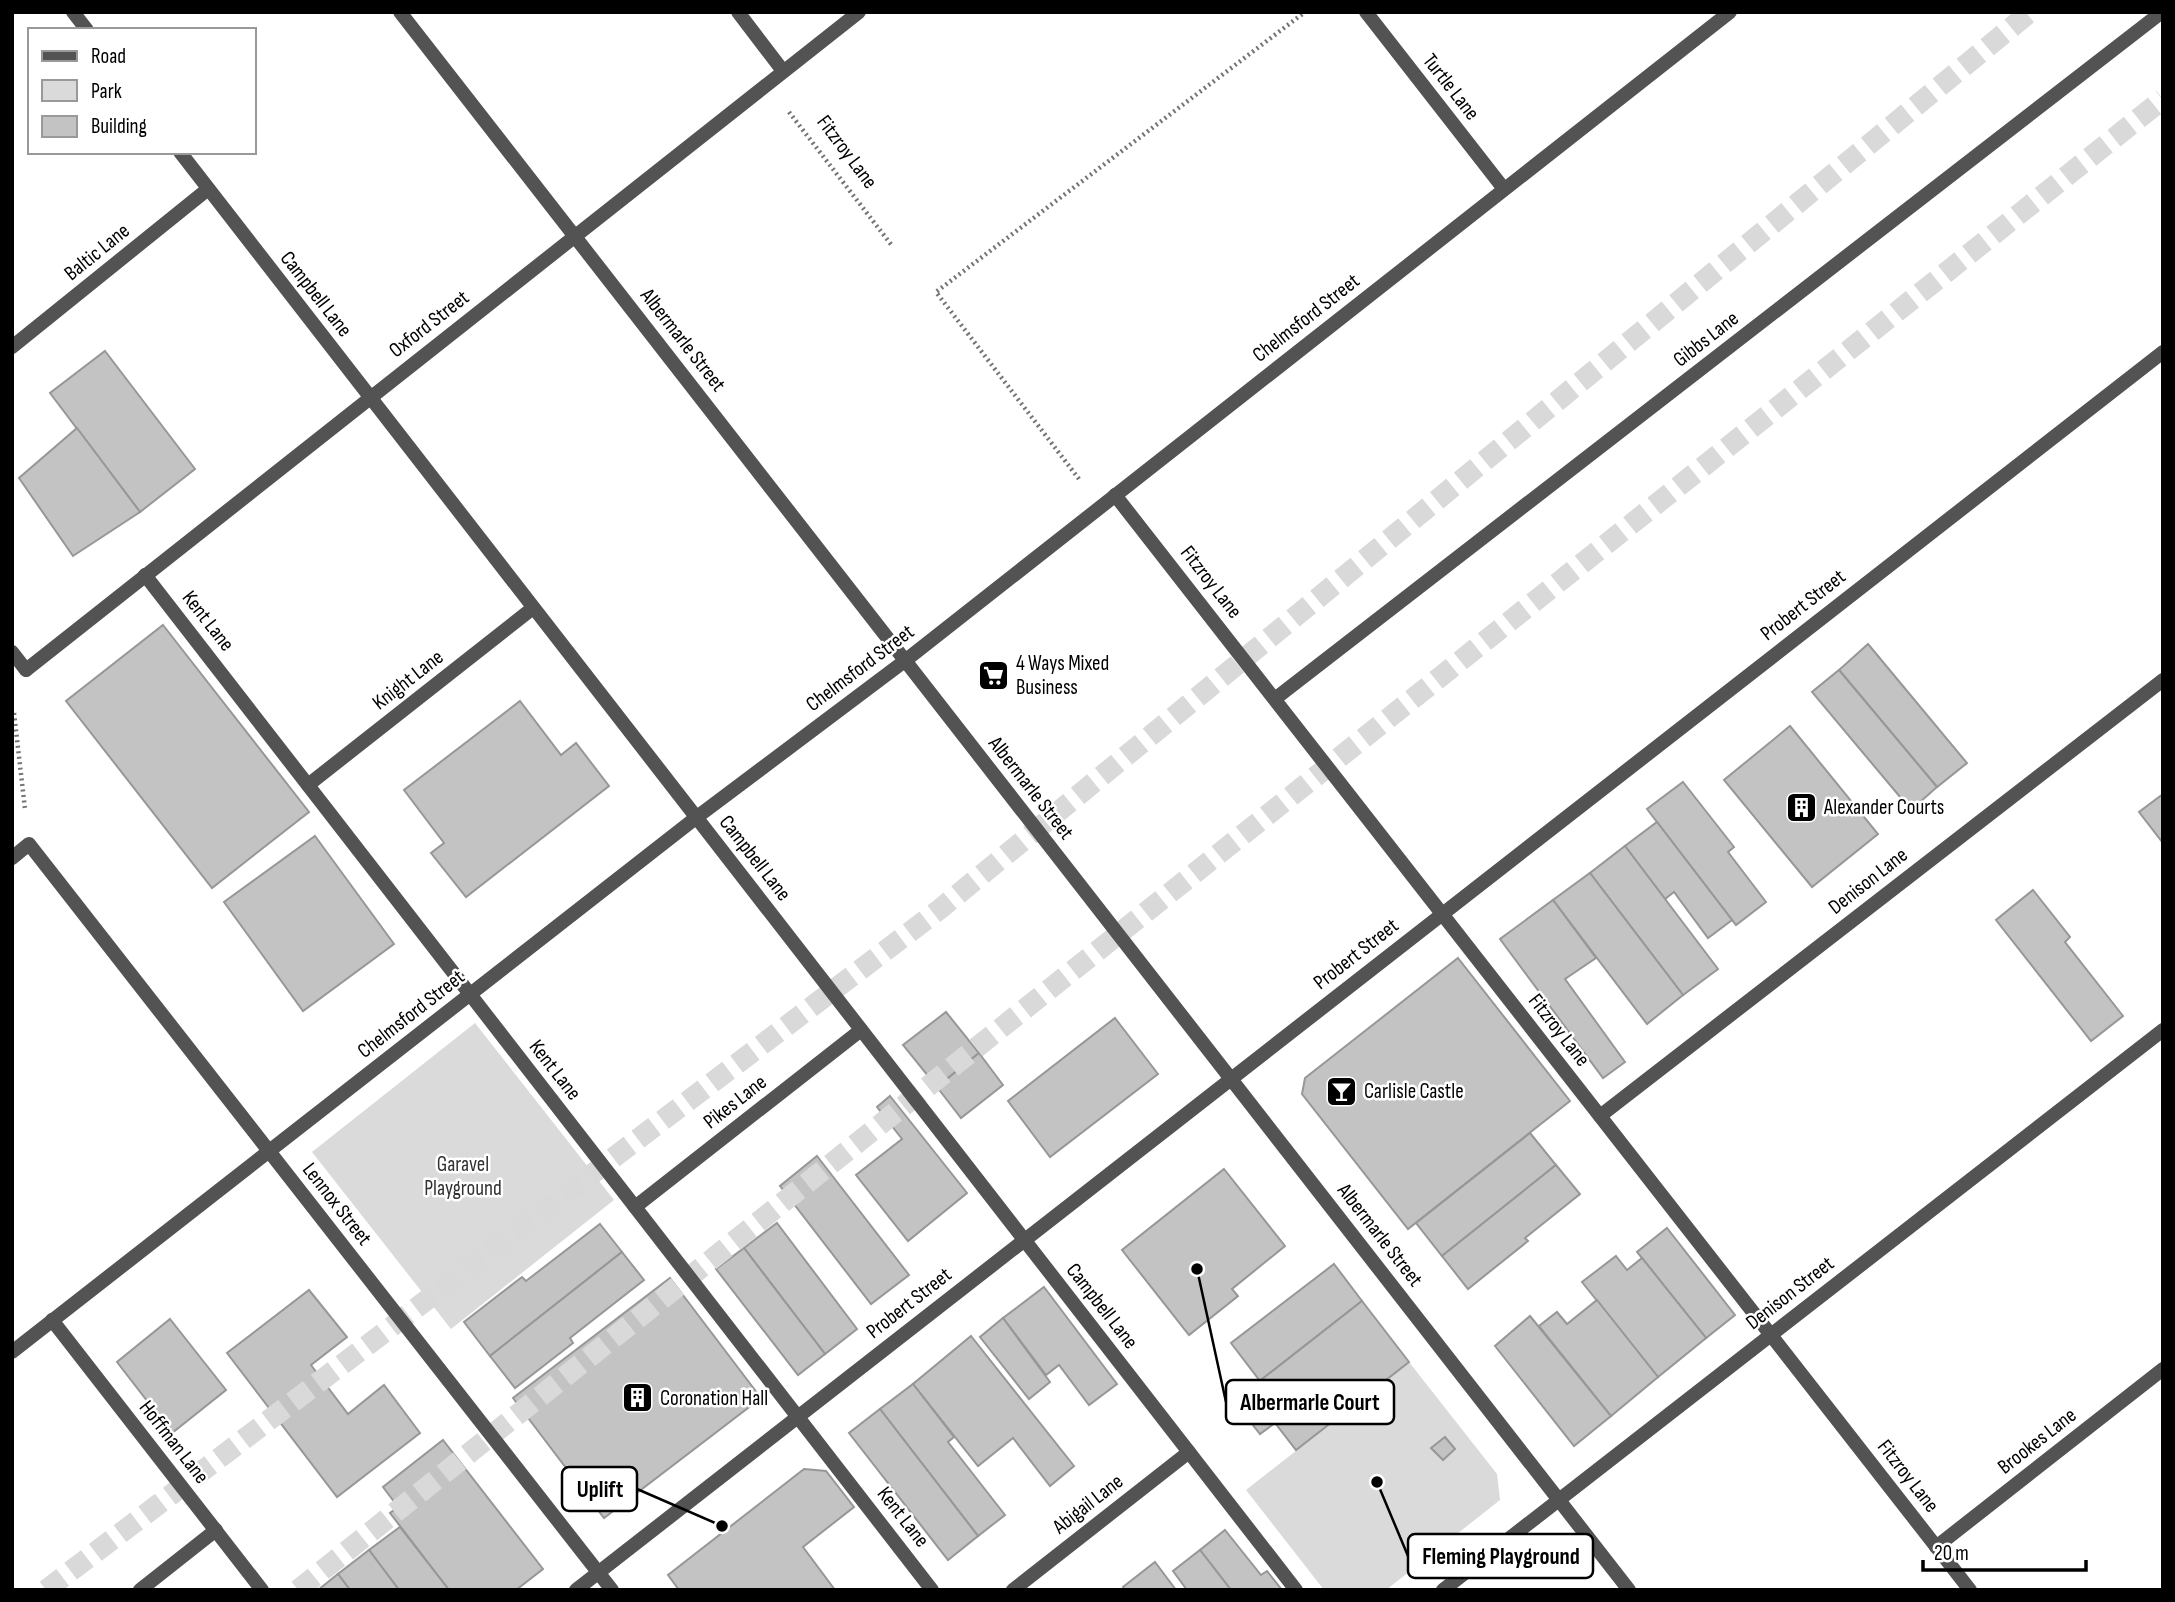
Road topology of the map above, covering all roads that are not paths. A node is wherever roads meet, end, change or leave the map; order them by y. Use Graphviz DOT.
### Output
graph roads {
  1 [pos="74,12"];
  2 [pos="400,12"];
  3 [pos="738,12"];
  4 [pos="859,12"];
  5 [pos="1366,12"];
  6 [pos="1730,12"];
  7 [pos="2162,12"];
  8 [pos="86,28"];
  9 [pos="783,71"];
  10 [pos="182,154"];
  11 [pos="208,189"];
  12 [pos="1504,189"];
  13 [pos="575,236"];
  14 [pos="12,347"];
  15 [pos="2163,352"];
  16 [pos="370,397"];
  17 [pos="1115,495"];
  18 [pos="145,575"];
  19 [pos="533,608"];
  20 [pos="12,652"];
  21 [pos="906,660"];
  22 [pos="2163,680"];
  23 [pos="1276,698"];
  24 [pos="308,785"];
  25 [pos="697,817"];
  26 [pos="12,858"];
  27 [pos="1442,914"];
  28 [pos="470,995"];
  29 [pos="861,1030"];
  30 [pos="2163,1030"];
  31 [pos="1231,1079"];
  32 [pos="1600,1116"];
  33 [pos="269,1151"];
  34 [pos="635,1207"];
  35 [pos="1024,1240"];
  36 [pos="52,1320"];
  37 [pos="1770,1335"];
  38 [pos="12,1352"];
  39 [pos="2163,1369"];
  40 [pos="798,1416"];
  41 [pos="1189,1452"];
  42 [pos="1559,1500"];
  43 [pos="216,1530"];
  44 [pos="1936,1546"];
  45 [pos="598,1572"];
  46 [pos="140,1590"];
  47 [pos="262,1590"];
  48 [pos="576,1590"];
  49 [pos="611,1590"];
  50 [pos="932,1590"];
  51 [pos="1013,1590"];
  52 [pos="1296,1590"];
  53 [pos="1443,1590"];
  54 [pos="1629,1590"];
  55 [pos="1970,1590"];
  1 -- 8 [label="street"];
  2 -- 13 [label="street, Albermarle Street"];
  3 -- 9 [label="street"];
  4 -- 9 [label="street, Oxford Street"];
  5 -- 12 [label="street, Turtle Lane"];
  6 -- 12 [label="street, Chelmsford Street"];
  7 -- 23 [label="street, Gibbs Lane"];
  9 -- 13 [label="street, Oxford Street"];
  10 -- 11 [label="street, Campbell Lane"];
  11 -- 14 [label="street, Baltic Lane"];
  11 -- 16 [label="street, Campbell Lane"];
  12 -- 17 [label="street, Chelmsford Street"];
  13 -- 16 [label="street, Oxford Street"];
  13 -- 21 [label="street, Albermarle Street"];
  15 -- 27 [label="street, Probert Street"];
  16 -- 18 [label="street, Oxford Street"];
  16 -- 19 [label="street, Campbell Lane"];
  17 -- 21 [label="street, Chelmsford Street"];
  17 -- 23 [label="street, Fitzroy Lane"];
  18 -- 20 [label="street, Oxford Street"];
  18 -- 24 [label="street, Kent Lane"];
  19 -- 24 [label="street, Knight Lane"];
  19 -- 25 [label="street, Campbell Lane"];
  21 -- 25 [label="street, Chelmsford Street"];
  21 -- 31 [label="street, Albermarle Street"];
  22 -- 32 [label="street, Denison Lane"];
  23 -- 27 [label="street, Fitzroy Lane"];
  24 -- 28 [label="street, Kent Lane"];
  25 -- 28 [label="street, Chelmsford Street"];
  25 -- 29 [label="street, Campbell Lane"];
  26 -- 33 [label="street, Lennox Street"];
  27 -- 31 [label="street, Probert Street"];
  27 -- 32 [label="street, Fitzroy Lane"];
  28 -- 33 [label="street, Chelmsford Street"];
  28 -- 34 [label="street, Kent Lane"];
  29 -- 34 [label="street, Pikes Lane"];
  29 -- 35 [label="street, Campbell Lane"];
  30 -- 37 [label="street, Denison Street"];
  31 -- 35 [label="street, Probert Street"];
  31 -- 42 [label="street, Albermarle Street"];
  32 -- 37 [label="street, Fitzroy Lane"];
  33 -- 36 [label="street, Chelmsford Street"];
  33 -- 45 [label="street, Lennox Street"];
  34 -- 40 [label="street, Kent Lane"];
  35 -- 40 [label="street, Probert Street"];
  35 -- 41 [label="street, Campbell Lane"];
  36 -- 38 [label="street, Chelmsford Street"];
  36 -- 43 [label="street, Hoffman Lane"];
  37 -- 42 [label="street, Denison Street"];
  37 -- 44 [label="street, Fitzroy Lane"];
  39 -- 44 [label="street, Brookes Lane"];
  40 -- 45 [label="street, Probert Street"];
  40 -- 50 [label="street, Kent Lane"];
  41 -- 51 [label="street, Abigail Lane"];
  41 -- 52 [label="street, Campbell Lane"];
  42 -- 53 [label="street, Denison Street"];
  42 -- 54 [label="street, Albermarle Street"];
  43 -- 46 [label="street"];
  43 -- 47 [label="street, Hoffman Lane"];
  44 -- 55 [label="street, Fitzroy Lane"];
  45 -- 48 [label="street, Probert Street"];
  45 -- 49 [label="street, Lennox Street"];
}
